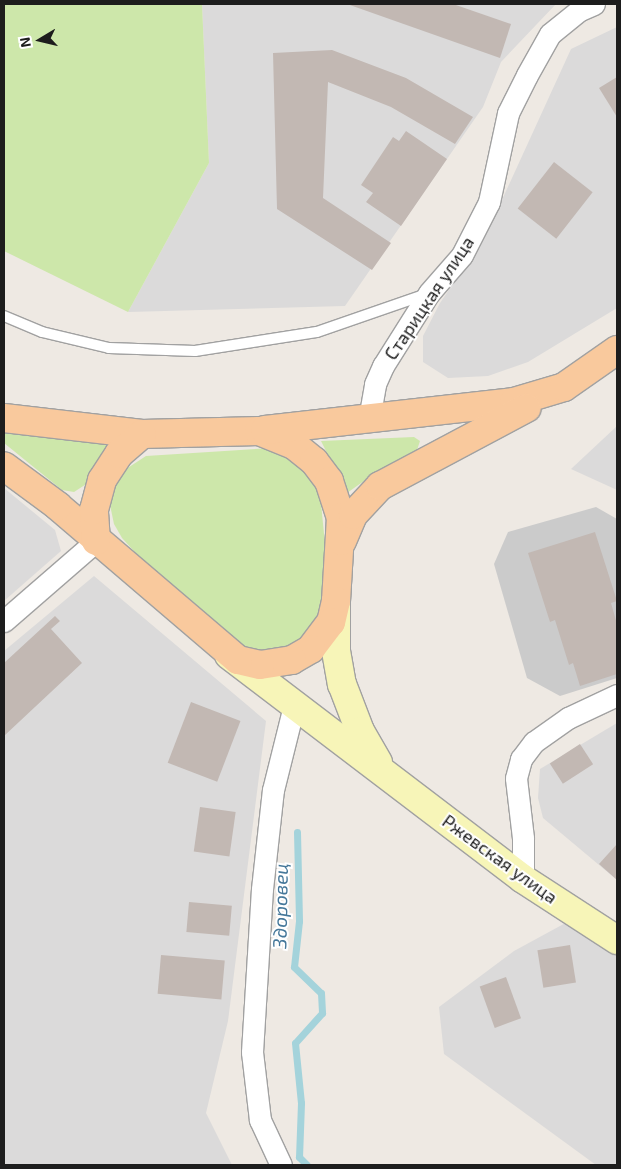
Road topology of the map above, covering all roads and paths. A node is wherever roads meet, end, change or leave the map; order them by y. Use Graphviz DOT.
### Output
graph roads {
  1 [pos="594,4"];
  2 [pos="429,293"];
  3 [pos="4,316"];
  4 [pos="617,350"];
  5 [pos="564,387"];
  6 [pos="4,418"];
  7 [pos="369,419"];
  8 [pos="259,431"];
  9 [pos="142,434"];
  10 [pos="4,466"];
  11 [pos="96,541"];
  12 [pos="341,542"];
  13 [pos="336,601"];
  14 [pos="4,621"];
  15 [pos="228,654"];
  16 [pos="617,695"];
  17 [pos="294,706"];
  18 [pos="386,773"];
  19 [pos="522,879"];
  20 [pos="617,940"];
  21 [pos="281,1165"];
  1 -- 2 [label="street, Старицкая улица"];
  2 -- 3 [label="lane"];
  2 -- 7 [label="street, Старицкая улица"];
  4 -- 5 [label="main road"];
  5 -- 7 [label="main road"];
  5 -- 12 [label="main road"];
  6 -- 9 [label="main road"];
  7 -- 8 [label="main road"];
  8 -- 9 [label="main road"];
  8 -- 12 [label="main road"];
  9 -- 11 [label="main road"];
  10 -- 11 [label="main road"];
  11 -- 14 [label="street"];
  11 -- 15 [label="main road"];
  12 -- 13 [label="main road"];
  13 -- 15 [label="main road"];
  13 -- 18 [label="main road, Ржевская улица"];
  15 -- 17 [label="main road, Ржевская улица"];
  16 -- 19 [label="street"];
  17 -- 18 [label="main road, Ржевская улица"];
  17 -- 21 [label="street"];
  18 -- 19 [label="main road, Ржевская улица"];
  19 -- 20 [label="main road, Ржевская улица"];
}
